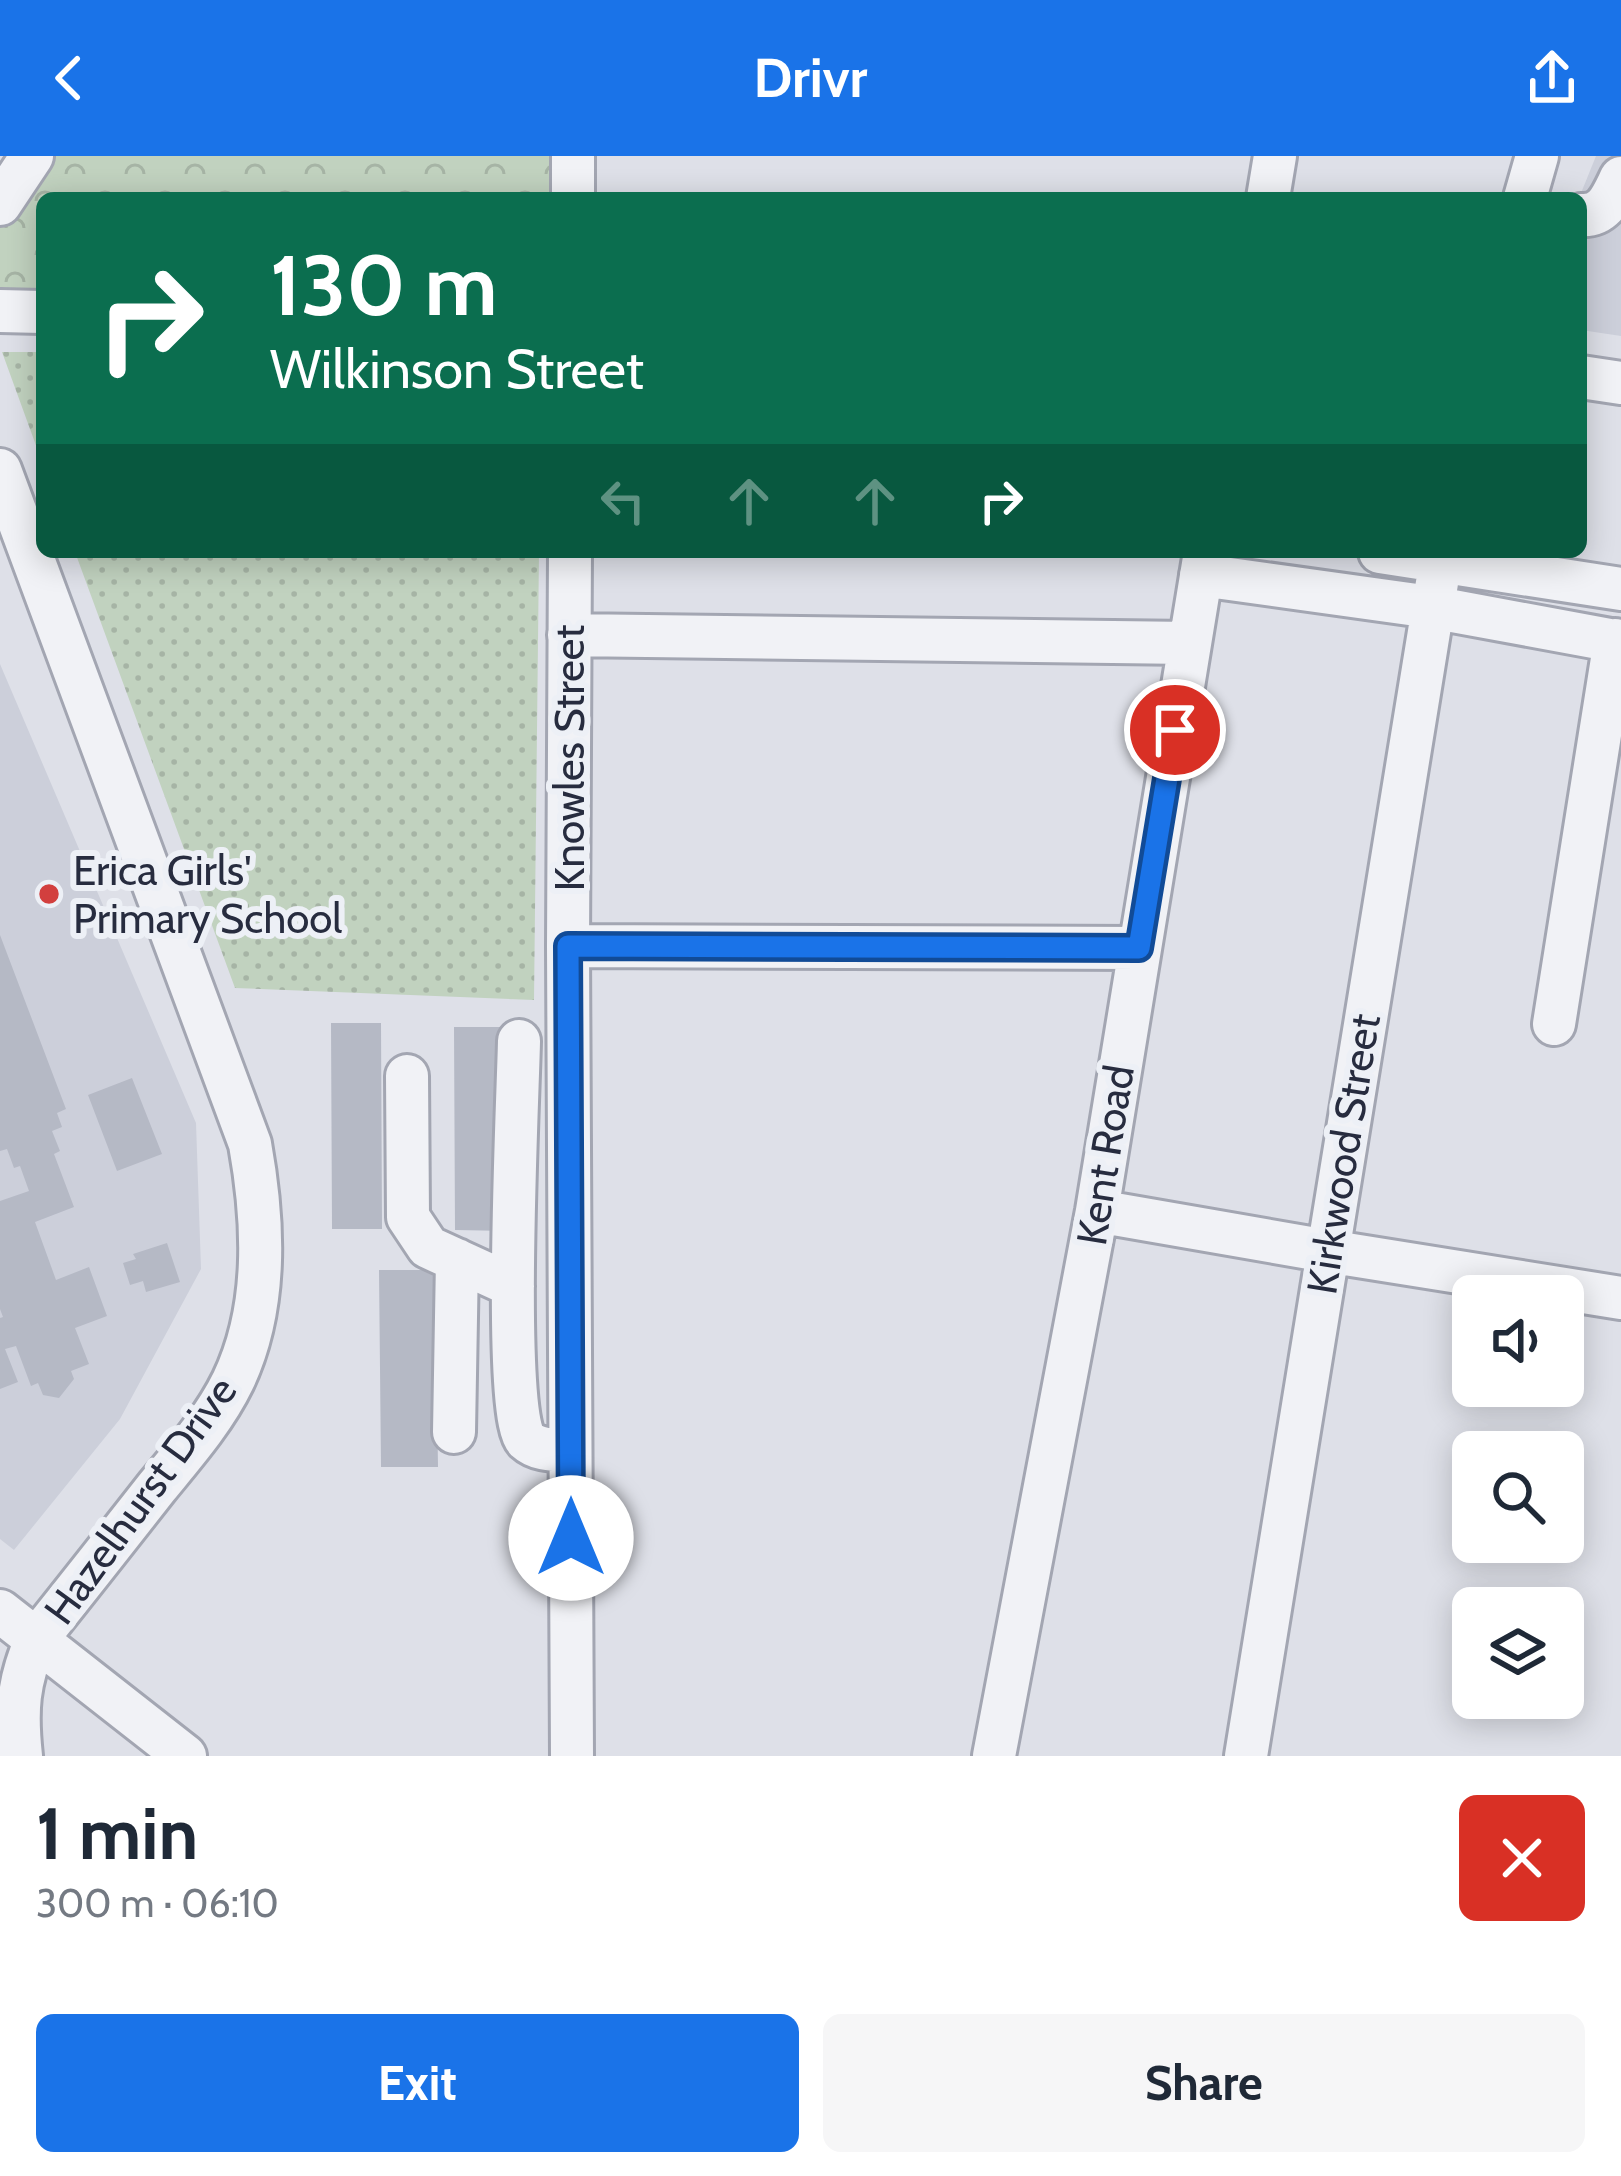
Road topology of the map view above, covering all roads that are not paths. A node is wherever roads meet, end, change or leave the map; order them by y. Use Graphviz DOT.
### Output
graph roads {
  1 [pos="32,156"];
  2 [pos="573,156"];
  3 [pos="1275,156"];
  4 [pos="1537,156"];
  5 [pos="1621,178"];
  6 [pos="573,192"];
  7 [pos="1269,192"];
  8 [pos="1527,192"];
  9 [pos="0,204"];
  10 [pos="1587,216"];
  11 [pos="0,311"];
  12 [pos="36,312"];
  13 [pos="1587,378"];
  14 [pos="1621,383"];
  15 [pos="0,470"];
  16 [pos="570,558"];
  17 [pos="1441,558"];
  18 [pos="1447,558"];
  19 [pos="1203,564"];
  20 [pos="1621,589"];
  21 [pos="1431,607"];
  22 [pos="569,634"];
  23 [pos="1618,641"];
  24 [pos="1190,643"];
  25 [pos="568,946"];
  26 [pos="1139,948"];
  27 [pos="1554,1024"];
  28 [pos="519,1041"];
  29 [pos="407,1076"];
  30 [pos="1097,1211"];
  31 [pos="1327,1251"];
  32 [pos="457,1260"];
  33 [pos="513,1286"];
  34 [pos="1621,1298"];
  35 [pos="454,1432"];
  36 [pos="570,1451"];
  37 [pos="0,1611"];
  38 [pos="36,1640"];
  39 [pos="21,1756"];
  40 [pos="185,1756"];
  41 [pos="572,1756"];
  42 [pos="994,1756"];
  43 [pos="1246,1756"];
  1 -- 9 [label="street"];
  2 -- 6 [label="street"];
  3 -- 7 [label="street"];
  4 -- 8 [label="street"];
  5 -- 10 [label="street"];
  11 -- 12 [label="street"];
  13 -- 14 [label="street"];
  15 -- 38 [label="street, Hazelhurst Drive"];
  16 -- 22 [label="street, Knowles Street"];
  17 -- 21 [label="street, Kirkwood Street"];
  18 -- 20 [label="street"];
  19 -- 21 [label="street"];
  19 -- 24 [label="street, Kent Road"];
  21 -- 23 [label="street"];
  21 -- 31 [label="street, Kirkwood Street"];
  22 -- 24 [label="street"];
  22 -- 25 [label="street, Knowles Street"];
  23 -- 27 [label="street"];
  24 -- 26 [label="street, Kent Road"];
  25 -- 26 [label="street"];
  25 -- 36 [label="street, Knowles Street"];
  26 -- 30 [label="street, Kent Road"];
  28 -- 33 [label="street"];
  29 -- 32 [label="street"];
  30 -- 31 [label="street"];
  30 -- 42 [label="street, Kent Road"];
  31 -- 34 [label="street"];
  31 -- 43 [label="street, Kirkwood Street"];
  32 -- 33 [label="street"];
  32 -- 35 [label="street"];
  33 -- 36 [label="street"];
  36 -- 41 [label="street, Knowles Street"];
  37 -- 38 [label="street"];
  38 -- 39 [label="street"];
  38 -- 40 [label="street"];
}
